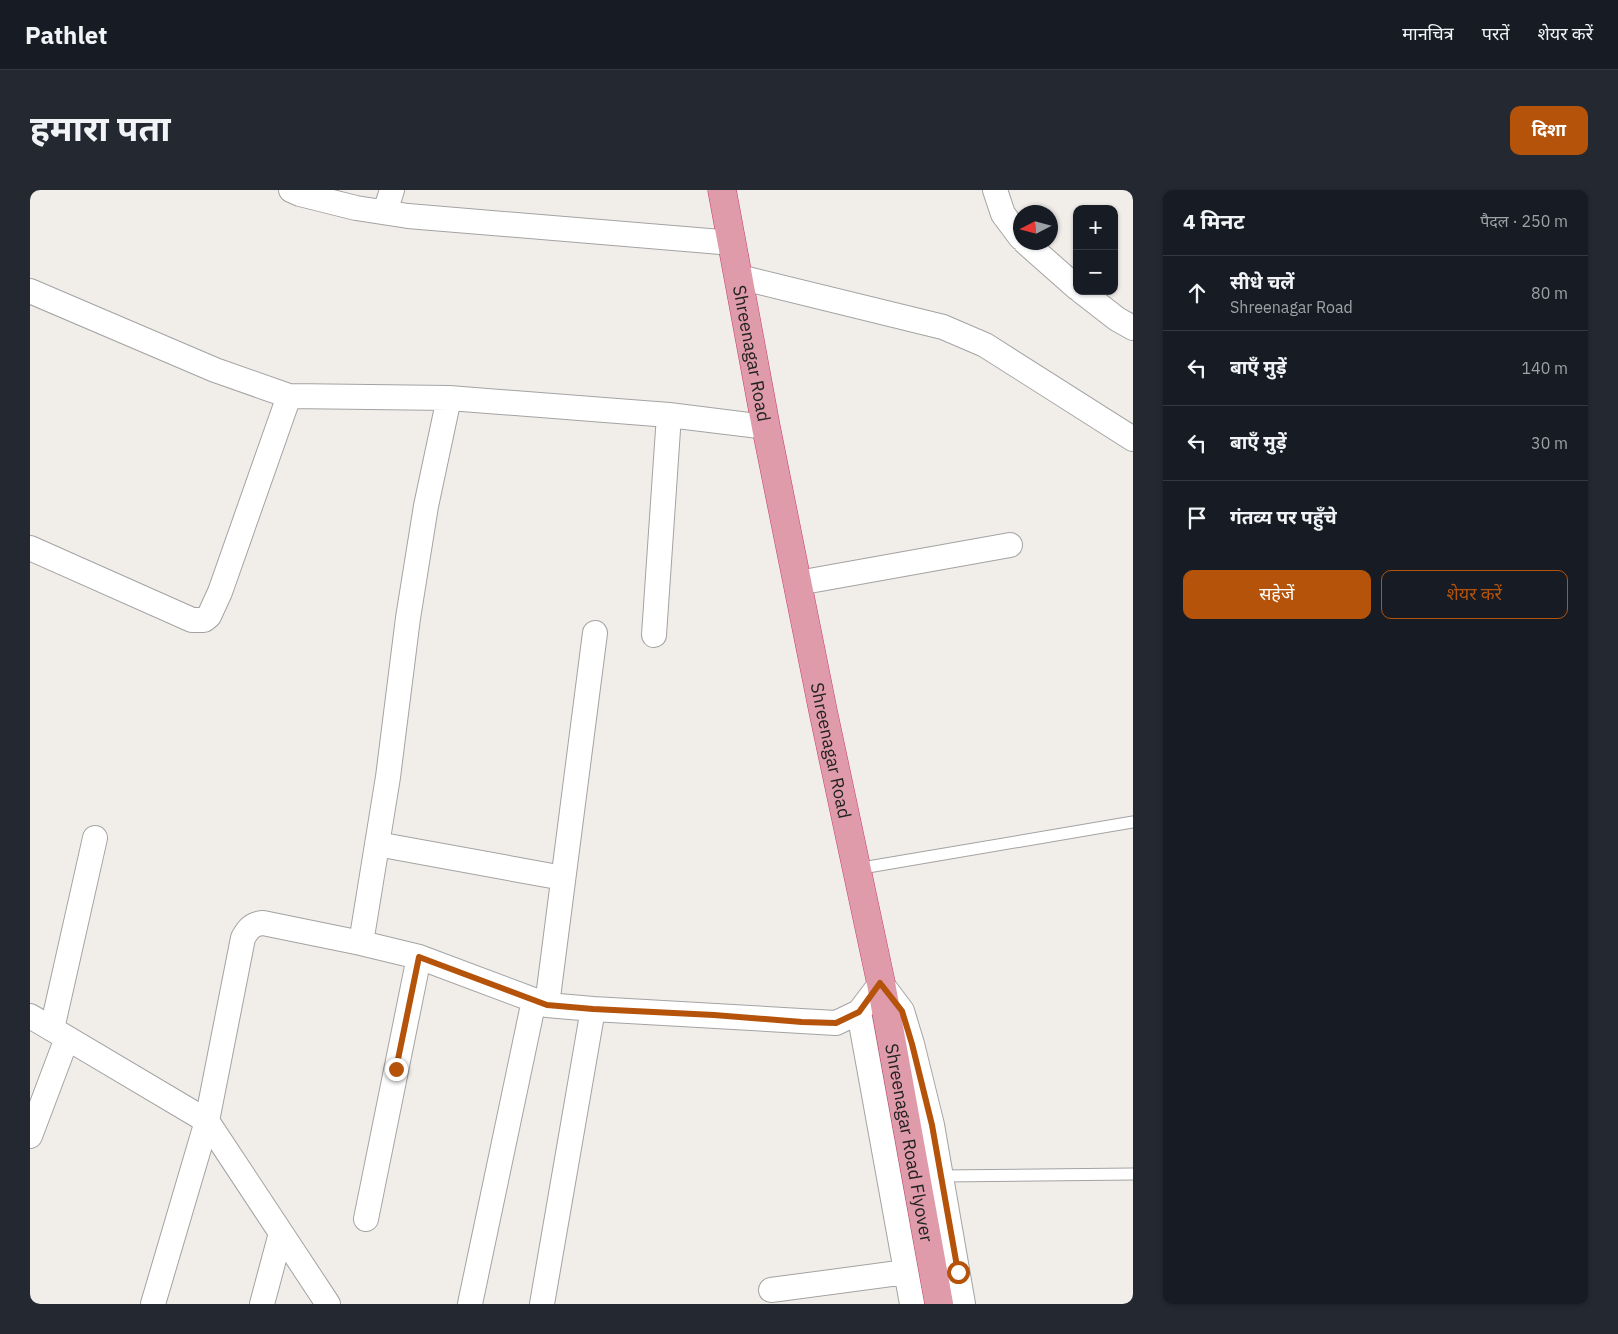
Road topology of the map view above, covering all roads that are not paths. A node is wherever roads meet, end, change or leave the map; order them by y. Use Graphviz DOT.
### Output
graph roads {
  1 [pos="392,190"];
  2 [pos="722,190"];
  3 [pos="995,190"];
  4 [pos="297,191"];
  5 [pos="385,212"];
  6 [pos="1013,229"];
  7 [pos="733,243"];
  8 [pos="1034,250"];
  9 [pos="739,277"];
  10 [pos="1073,284"];
  11 [pos="30,291"];
  12 [pos="1086,295"];
  13 [pos="1133,328"];
  14 [pos="289,396"];
  15 [pos="449,398"];
  16 [pos="669,414"];
  17 [pos="766,427"];
  18 [pos="1133,439"];
  19 [pos="1010,545"];
  20 [pos="30,548"];
  21 [pos="798,583"];
  22 [pos="595,633"];
  23 [pos="654,635"];
  24 [pos="1133,822"];
  25 [pos="95,838"];
  26 [pos="377,844"];
  27 [pos="856,869"];
  28 [pos="563,878"];
  29 [pos="361,943"];
  30 [pos="419,957"];
  31 [pos="880,983"];
  32 [pos="540,1002"];
  33 [pos="593,1009"];
  34 [pos="859,1012"];
  35 [pos="30,1016"];
  36 [pos="59,1033"];
  37 [pos="207,1121"];
  38 [pos="30,1136"];
  39 [pos="1133,1174"];
  40 [pos="940,1176"];
  41 [pos="366,1219"];
  42 [pos="281,1233"];
  43 [pos="906,1272"];
  44 [pos="771,1290"];
  45 [pos="153,1304"];
  46 [pos="262,1304"];
  47 [pos="328,1304"];
  48 [pos="470,1304"];
  49 [pos="542,1304"];
  50 [pos="912,1304"];
  51 [pos="939,1304"];
  52 [pos="963,1304"];
  1 -- 5 [label="street"];
  2 -- 7 [label="highway, Shreenagar Road"];
  3 -- 6 [label="street"];
  4 -- 5 [label="street"];
  5 -- 7 [label="street"];
  7 -- 9 [label="highway, Shreenagar Road"];
  8 -- 10 [label="street"];
  9 -- 17 [label="highway, Shreenagar Road"];
  9 -- 18 [label="street"];
  11 -- 14 [label="street"];
  12 -- 13 [label="street"];
  14 -- 15 [label="street"];
  14 -- 20 [label="street"];
  15 -- 16 [label="street"];
  15 -- 26 [label="street"];
  16 -- 17 [label="street"];
  16 -- 23 [label="street"];
  17 -- 21 [label="highway, Shreenagar Road"];
  19 -- 21 [label="street"];
  21 -- 27 [label="highway, Shreenagar Road"];
  22 -- 28 [label="street"];
  24 -- 27 [label="lane"];
  25 -- 36 [label="street"];
  26 -- 28 [label="street"];
  26 -- 29 [label="street"];
  27 -- 31 [label="highway, Shreenagar Road"];
  28 -- 32 [label="street"];
  29 -- 30 [label="street"];
  29 -- 37 [label="street"];
  30 -- 32 [label="street"];
  30 -- 41 [label="street"];
  31 -- 34 [label="street"];
  31 -- 40 [label="street, Shreenagar Road"];
  31 -- 51 [label="highway, Shreenagar Road Flyover"];
  32 -- 33 [label="street"];
  32 -- 48 [label="street"];
  33 -- 34 [label="street"];
  33 -- 49 [label="street"];
  34 -- 43 [label="street"];
  35 -- 36 [label="street"];
  36 -- 37 [label="street"];
  36 -- 38 [label="street"];
  37 -- 42 [label="street"];
  37 -- 45 [label="street"];
  39 -- 40 [label="lane"];
  40 -- 52 [label="street, Shreenagar Road"];
  42 -- 46 [label="street"];
  42 -- 47 [label="street"];
  43 -- 44 [label="street"];
  43 -- 50 [label="street"];
}
